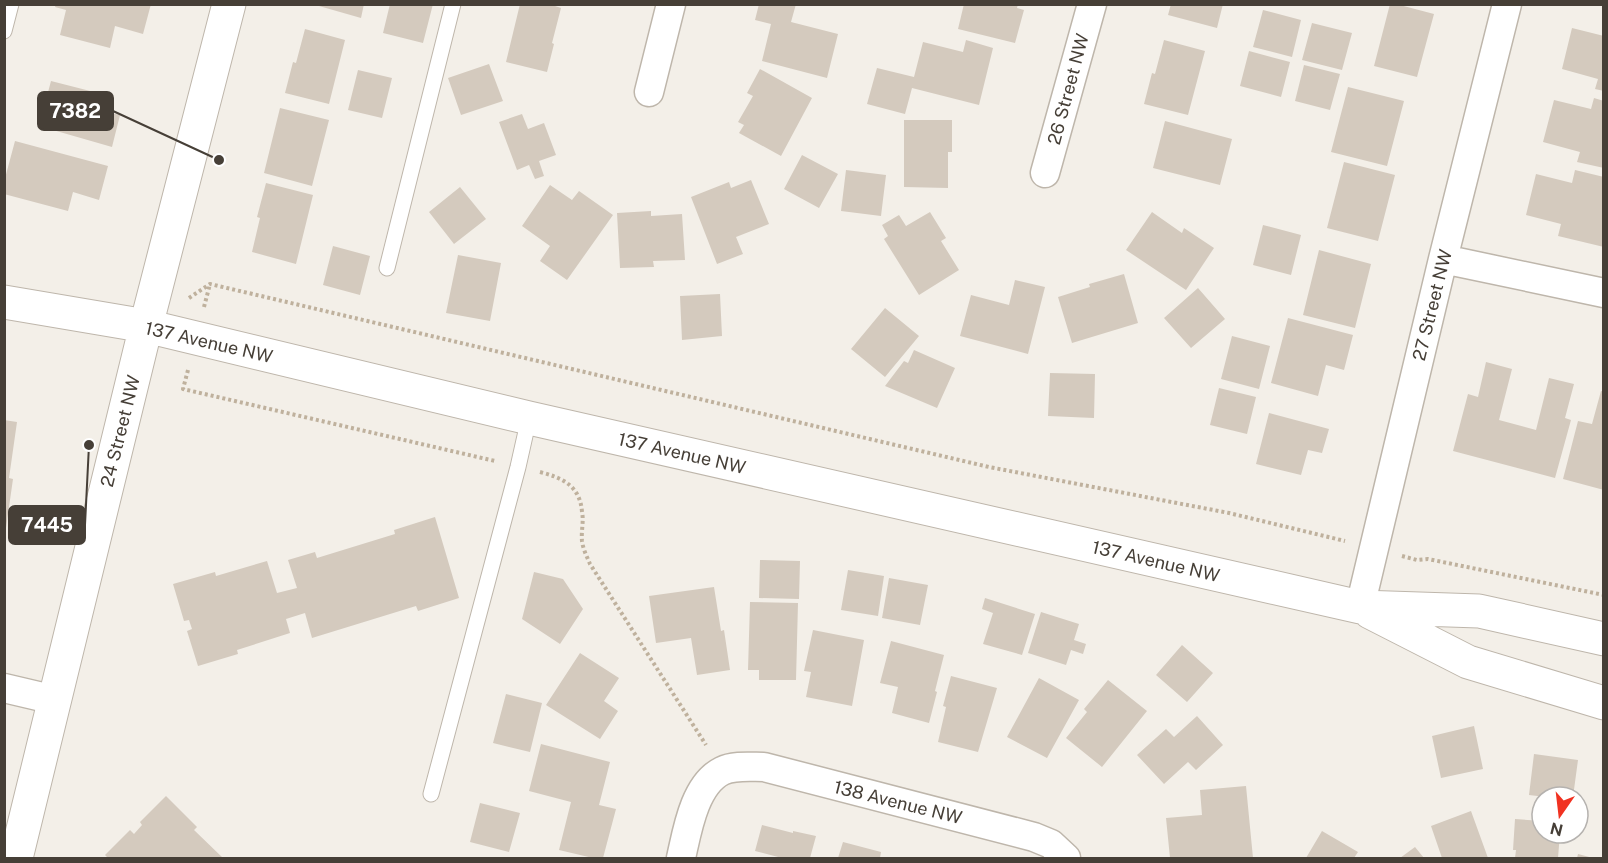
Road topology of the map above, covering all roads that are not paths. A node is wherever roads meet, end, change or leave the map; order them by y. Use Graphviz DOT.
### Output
graph roads {
  1 [pos="11,4"];
  2 [pos="229,4"];
  3 [pos="453,4"];
  4 [pos="671,4"];
  5 [pos="1092,4"];
  6 [pos="1507,4"];
  7 [pos="4,31"];
  8 [pos="649,92"];
  9 [pos="1045,173"];
  10 [pos="1443,259"];
  11 [pos="387,268"];
  12 [pos="1604,293"];
  13 [pos="4,302"];
  14 [pos="146,326"];
  15 [pos="529,418"];
  16 [pos="1360,607"];
  17 [pos="1604,639"];
  18 [pos="4,688"];
  19 [pos="55,700"];
  20 [pos="1604,703"];
  21 [pos="431,794"];
  22 [pos="16,858"];
  23 [pos="681,858"];
  24 [pos="1066,858"];
  1 -- 7 [label="lane"];
  2 -- 14 [label="street, 24 Street NW"];
  3 -- 11 [label="lane"];
  4 -- 8 [label="street"];
  5 -- 9 [label="street, 26 Street NW"];
  6 -- 10 [label="street, 27 Street NW"];
  10 -- 12 [label="street"];
  10 -- 16 [label="street, 27 Street NW"];
  13 -- 14 [label="street, 137 Avenue NW"];
  14 -- 15 [label="street, 137 Avenue NW"];
  14 -- 19 [label="street, 24 Street NW"];
  15 -- 16 [label="street, 137 Avenue NW"];
  15 -- 21 [label="lane"];
  16 -- 17 [label="street, 137 Avenue NW"];
  16 -- 20 [label="street, 137 Avenue NW"];
  18 -- 19 [label="street"];
  19 -- 22 [label="street, 24 Street NW"];
  23 -- 24 [label="street, 138 Avenue NW"];
}
